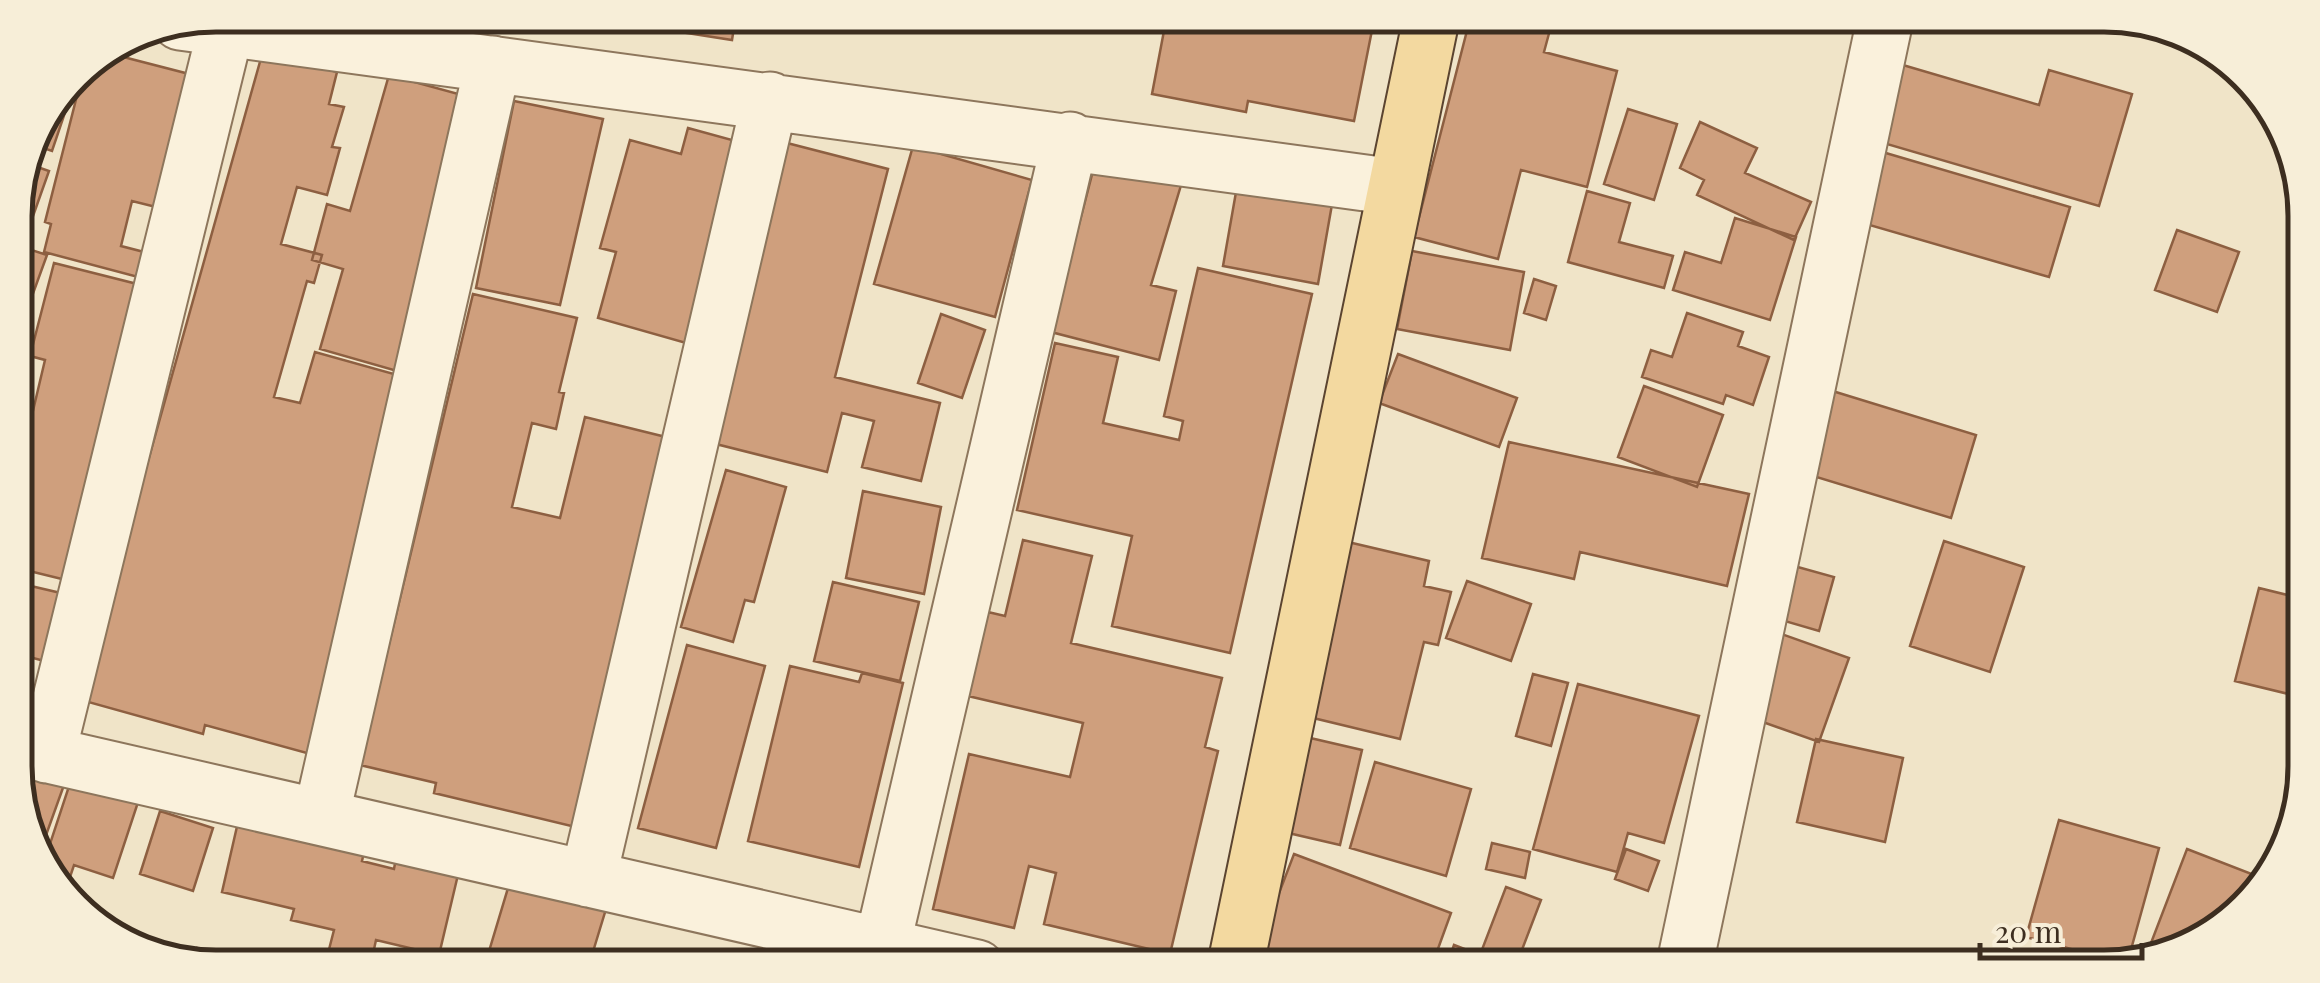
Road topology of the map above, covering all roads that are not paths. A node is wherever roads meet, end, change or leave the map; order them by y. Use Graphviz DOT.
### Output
graph roads {
  1 [pos="1428,32"];
  2 [pos="1882,32"];
  3 [pos="263,33"];
  4 [pos="195,34"];
  5 [pos="493,64"];
  6 [pos="770,100"];
  7 [pos="1070,140"];
  8 [pos="1395,187"];
  9 [pos="33,751"];
  10 [pos="321,817"];
  11 [pos="588,879"];
  12 [pos="859,950"];
  13 [pos="863,950"];
  14 [pos="1239,950"];
  15 [pos="1688,950"];
  1 -- 8 [label="main road"];
  2 -- 15 [label="street"];
  3 -- 5 [label="street"];
  4 -- 9 [label="street"];
  5 -- 6 [label="street"];
  5 -- 10 [label="street"];
  6 -- 7 [label="street"];
  6 -- 11 [label="street"];
  7 -- 8 [label="street"];
  7 -- 13 [label="street"];
  8 -- 14 [label="main road"];
  9 -- 10 [label="street"];
  10 -- 11 [label="street"];
  11 -- 12 [label="street"];
}
